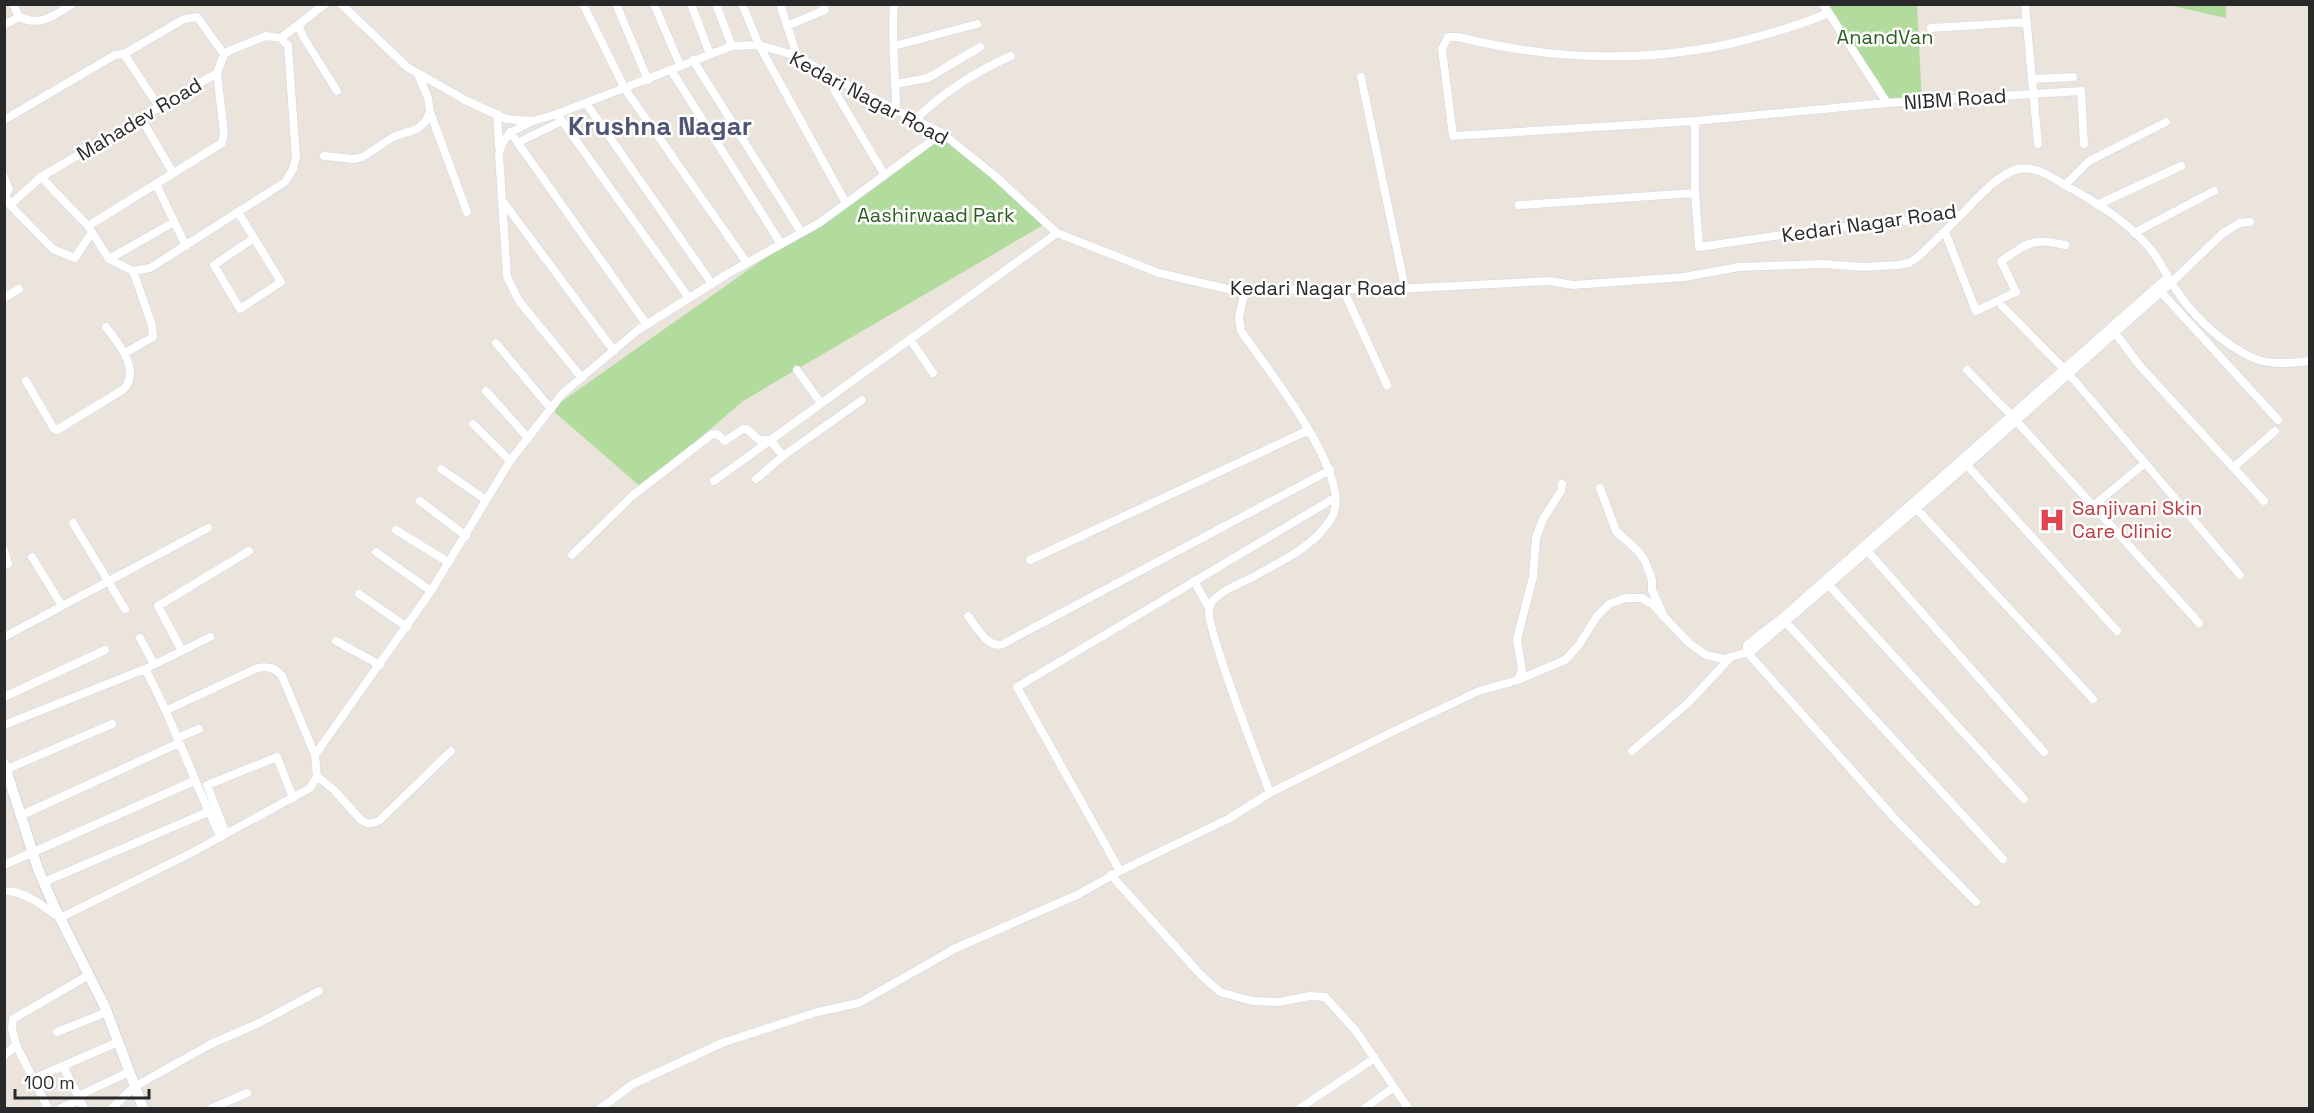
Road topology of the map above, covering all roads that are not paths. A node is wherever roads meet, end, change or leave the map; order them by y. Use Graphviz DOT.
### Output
graph roads {
  1 [pos="13,4"];
  2 [pos="72,4"];
  3 [pos="325,4"];
  4 [pos="341,4"];
  5 [pos="583,4"];
  6 [pos="654,4"];
  7 [pos="691,4"];
  8 [pos="716,4"];
  9 [pos="742,4"];
  10 [pos="780,4"];
  11 [pos="822,4"];
  12 [pos="894,4"];
  13 [pos="1823,4"];
  14 [pos="2025,4"];
  15 [pos="617,6"];
  16 [pos="1828,13"];
  17 [pos="19,17"];
  18 [pos="2027,22"];
  19 [pos="977,24"];
  20 [pos="4,25"];
  21 [pos="298,25"];
  22 [pos="787,26"];
  23 [pos="1931,28"];
  24 [pos="281,38"];
  25 [pos="759,45"];
  26 [pos="732,46"];
  27 [pos="894,46"];
  28 [pos="980,47"];
  29 [pos="124,54"];
  30 [pos="224,54"];
  31 [pos="710,54"];
  32 [pos="797,56"];
  33 [pos="1011,56"];
  34 [pos="693,60"];
  35 [pos="680,65"];
  36 [pos="671,70"];
  37 [pos="217,73"];
  38 [pos="418,74"];
  39 [pos="1361,77"];
  40 [pos="2073,77"];
  41 [pos="834,78"];
  42 [pos="2032,79"];
  43 [pos="648,80"];
  44 [pos="896,84"];
  45 [pos="625,89"];
  46 [pos="338,91"];
  47 [pos="2034,93"];
  48 [pos="586,103"];
  49 [pos="1887,103"];
  50 [pos="159,107"];
  51 [pos="896,111"];
  52 [pos="430,112"];
  53 [pos="497,114"];
  54 [pos="141,118"];
  55 [pos="559,118"];
  56 [pos="4,120"];
  57 [pos="915,120"];
  58 [pos="533,121"];
  59 [pos="1695,121"];
  60 [pos="2166,122"];
  61 [pos="510,132"];
  62 [pos="942,133"];
  63 [pos="523,140"];
  64 [pos="2038,144"];
  65 [pos="2084,144"];
  66 [pos="499,154"];
  67 [pos="324,156"];
  68 [pos="2181,166"];
  69 [pos="172,172"];
  70 [pos="884,174"];
  71 [pos="4,177"];
  72 [pos="41,177"];
  73 [pos="156,184"];
  74 [pos="2066,185"];
  75 [pos="2214,191"];
  76 [pos="1695,193"];
  77 [pos="5,195"];
  78 [pos="503,202"];
  79 [pos="846,203"];
  80 [pos="10,204"];
  81 [pos="1519,205"];
  82 [pos="2097,205"];
  83 [pos="238,212"];
  84 [pos="467,212"];
  85 [pos="1961,215"];
  86 [pos="174,222"];
  87 [pos="2250,222"];
  88 [pos="90,229"];
  89 [pos="801,232"];
  90 [pos="1945,232"];
  91 [pos="2134,232"];
  92 [pos="1056,233"];
  93 [pos="254,238"];
  94 [pos="781,244"];
  95 [pos="2066,245"];
  96 [pos="186,246"];
  97 [pos="109,259"];
  98 [pos="747,263"];
  99 [pos="133,272"];
  100 [pos="2170,279"];
  101 [pos="712,284"];
  102 [pos="1405,288"];
  103 [pos="19,289"];
  104 [pos="1343,289"];
  105 [pos="1245,290"];
  106 [pos="2161,292"];
  107 [pos="4,298"];
  108 [pos="689,298"];
  109 [pos="2002,306"];
  110 [pos="647,325"];
  111 [pos="106,327"];
  112 [pos="2112,329"];
  113 [pos="910,339"];
  114 [pos="496,343"];
  115 [pos="614,351"];
  116 [pos="127,352"];
  117 [pos="2310,361"];
  118 [pos="797,370"];
  119 [pos="1967,370"];
  120 [pos="2066,371"];
  121 [pos="933,373"];
  122 [pos="582,378"];
  123 [pos="26,381"];
  124 [pos="1387,385"];
  125 [pos="486,391"];
  126 [pos="862,400"];
  127 [pos="821,403"];
  128 [pos="550,408"];
  129 [pos="2013,418"];
  130 [pos="2278,420"];
  131 [pos="473,424"];
  132 [pos="1309,430"];
  133 [pos="2275,431"];
  134 [pos="528,438"];
  135 [pos="770,440"];
  136 [pos="783,456"];
  137 [pos="510,461"];
  138 [pos="1964,462"];
  139 [pos="2145,463"];
  140 [pos="2234,467"];
  141 [pos="441,469"];
  142 [pos="1330,470"];
  143 [pos="756,479"];
  144 [pos="714,481"];
  145 [pos="1562,484"];
  146 [pos="1600,488"];
  147 [pos="1336,497"];
  148 [pos="486,500"];
  149 [pos="420,501"];
  150 [pos="2264,501"];
  151 [pos="1913,506"];
  152 [pos="2093,506"];
  153 [pos="73,523"];
  154 [pos="208,528"];
  155 [pos="396,530"];
  156 [pos="466,536"];
  157 [pos="1866,549"];
  158 [pos="4,550"];
  159 [pos="249,551"];
  160 [pos="376,552"];
  161 [pos="572,555"];
  162 [pos="32,557"];
  163 [pos="1030,560"];
  164 [pos="448,562"];
  165 [pos="4,566"];
  166 [pos="2240,575"];
  167 [pos="109,581"];
  168 [pos="1194,581"];
  169 [pos="1826,582"];
  170 [pos="431,591"];
  171 [pos="359,594"];
  172 [pos="62,606"];
  173 [pos="1209,608"];
  174 [pos="125,609"];
  175 [pos="968,616"];
  176 [pos="1666,620"];
  177 [pos="1784,620"];
  178 [pos="2199,623"];
  179 [pos="406,627"];
  180 [pos="2117,631"];
  181 [pos="4,637"];
  182 [pos="140,638"];
  183 [pos="210,638"];
  184 [pos="336,641"];
  185 [pos="105,650"];
  186 [pos="182,651"];
  187 [pos="1747,652"];
  188 [pos="1731,657"];
  189 [pos="154,664"];
  190 [pos="380,665"];
  191 [pos="145,669"];
  192 [pos="1518,680"];
  193 [pos="4,697"];
  194 [pos="2092,699"];
  195 [pos="167,710"];
  196 [pos="112,724"];
  197 [pos="4,725"];
  198 [pos="199,729"];
  199 [pos="178,741"];
  200 [pos="451,751"];
  201 [pos="1632,751"];
  202 [pos="2044,752"];
  203 [pos="315,755"];
  204 [pos="6,766"];
  205 [pos="317,776"];
  206 [pos="194,781"];
  207 [pos="1270,793"];
  208 [pos="293,798"];
  209 [pos="2024,799"];
  210 [pos="208,812"];
  211 [pos="22,815"];
  212 [pos="224,835"];
  213 [pos="33,852"];
  214 [pos="2003,859"];
  215 [pos="4,865"];
  216 [pos="1120,871"];
  217 [pos="1111,875"];
  218 [pos="44,882"];
  219 [pos="4,891"];
  220 [pos="1976,902"];
  221 [pos="60,918"];
  222 [pos="89,975"];
  223 [pos="319,991"];
  224 [pos="107,1012"];
  225 [pos="57,1032"];
  226 [pos="118,1042"];
  227 [pos="16,1045"];
  228 [pos="4,1056"];
  229 [pos="1375,1058"];
  230 [pos="63,1066"];
  231 [pos="129,1072"];
  232 [pos="33,1079"];
  233 [pos="134,1087"];
  234 [pos="1394,1087"];
  235 [pos="247,1093"];
  236 [pos="81,1102"];
  237 [pos="48,1108"];
  238 [pos="61,1108"];
  239 [pos="112,1108"];
  240 [pos="143,1108"];
  241 [pos="212,1108"];
  242 [pos="601,1108"];
  243 [pos="1300,1108"];
  244 [pos="1365,1108"];
  245 [pos="1408,1108"];
  1 -- 17 [label="street"];
  2 -- 17 [label="street"];
  3 -- 21 [label="street"];
  4 -- 38 [label="street, Kedari Nagar Road"];
  5 -- 45 [label="street"];
  6 -- 35 [label="street"];
  7 -- 31 [label="street"];
  8 -- 26 [label="street"];
  9 -- 25 [label="street"];
  10 -- 22 [label="street"];
  11 -- 22 [label="street"];
  12 -- 27 [label="street"];
  13 -- 16 [label="street, NIBM Road"];
  14 -- 18 [label="street"];
  15 -- 43 [label="street"];
  16 -- 49 [label="street, NIBM Road"];
  16 -- 59 [label="street"];
  17 -- 20 [label="street"];
  18 -- 23 [label="street"];
  18 -- 42 [label="street"];
  19 -- 27 [label="street"];
  21 -- 24 [label="street"];
  21 -- 46 [label="street"];
  22 -- 32 [label="street"];
  24 -- 30 [label="street"];
  24 -- 83 [label="street"];
  25 -- 26 [label="street, Kedari Nagar Road"];
  25 -- 32 [label="street, Kedari Nagar Road"];
  25 -- 79 [label="street"];
  26 -- 31 [label="street, Kedari Nagar Road"];
  27 -- 44 [label="street"];
  28 -- 44 [label="street"];
  29 -- 30 [label="street"];
  29 -- 50 [label="street"];
  29 -- 56 [label="street"];
  30 -- 37 [label="street"];
  31 -- 34 [label="street, Kedari Nagar Road"];
  32 -- 41 [label="street, Kedari Nagar Road"];
  33 -- 57 [label="street"];
  34 -- 35 [label="street, Kedari Nagar Road"];
  34 -- 89 [label="street"];
  35 -- 36 [label="street, Kedari Nagar Road"];
  36 -- 43 [label="street, Kedari Nagar Road"];
  36 -- 94 [label="street"];
  37 -- 50 [label="street, Mahadev Road"];
  37 -- 69 [label="street, Mahadev Road"];
  38 -- 52 [label="street"];
  38 -- 53 [label="street, Kedari Nagar Road"];
  39 -- 102 [label="street"];
  40 -- 42 [label="street"];
  41 -- 51 [label="street, Kedari Nagar Road"];
  41 -- 70 [label="street"];
  42 -- 47 [label="street"];
  43 -- 45 [label="street, Kedari Nagar Road"];
  44 -- 51 [label="street"];
  45 -- 48 [label="street, Kedari Nagar Road"];
  45 -- 98 [label="street"];
  47 -- 49 [label="street, NIBM Road"];
  47 -- 64 [label="street"];
  47 -- 65 [label="street, NIBM Road"];
  48 -- 55 [label="street, Kedari Nagar Road"];
  48 -- 101 [label="street"];
  49 -- 59 [label="street"];
  50 -- 54 [label="street, Mahadev Road"];
  51 -- 57 [label="street, Kedari Nagar Road"];
  52 -- 67 [label="street"];
  52 -- 84 [label="street"];
  53 -- 58 [label="street, Kedari Nagar Road"];
  53 -- 66 [label="street"];
  54 -- 69 [label="street"];
  54 -- 72 [label="street, Mahadev Road"];
  55 -- 58 [label="street, Kedari Nagar Road"];
  55 -- 63 [label="street"];
  55 -- 108 [label="street"];
  57 -- 62 [label="street, Kedari Nagar Road"];
  58 -- 61 [label="street"];
  59 -- 76 [label="street"];
  60 -- 74 [label="street"];
  61 -- 66 [label="street"];
  61 -- 110 [label="street"];
  62 -- 70 [label="street"];
  62 -- 92 [label="street, Kedari Nagar Road"];
  66 -- 78 [label="street"];
  68 -- 82 [label="street"];
  69 -- 73 [label="street, Mahadev Road"];
  70 -- 79 [label="street"];
  71 -- 77 [label="street"];
  72 -- 80 [label="street, Mahadev Road"];
  72 -- 88 [label="street"];
  73 -- 86 [label="street"];
  73 -- 88 [label="street, Mahadev Road"];
  74 -- 82 [label="street, Kedari Nagar Road"];
  74 -- 85 [label="street, Kedari Nagar Road"];
  75 -- 91 [label="street"];
  76 -- 81 [label="street"];
  76 -- 85 [label="street, Kedari Nagar Road"];
  77 -- 80 [label="street, Mahadev Road"];
  78 -- 115 [label="street"];
  78 -- 122 [label="street"];
  79 -- 89 [label="street"];
  80 -- 88 [label="street, Mahadev Road"];
  82 -- 91 [label="street, Kedari Nagar Road"];
  83 -- 93 [label="street"];
  83 -- 96 [label="street"];
  85 -- 90 [label="street, Kedari Nagar Road"];
  86 -- 96 [label="street"];
  86 -- 97 [label="street"];
  87 -- 100 [label="street"];
  88 -- 97 [label="street"];
  89 -- 94 [label="street"];
  90 -- 95 [label="street"];
  90 -- 102 [label="street, Kedari Nagar Road"];
  91 -- 100 [label="street, Kedari Nagar Road"];
  92 -- 105 [label="street, Kedari Nagar Road"];
  92 -- 113 [label="street"];
  93 -- 93 [label="street"];
  94 -- 98 [label="street"];
  96 -- 99 [label="street"];
  97 -- 99 [label="street"];
  98 -- 101 [label="street"];
  99 -- 116 [label="street"];
  100 -- 106 [label="street"];
  100 -- 112 [label="street"];
  100 -- 117 [label="street, Kedari Nagar Road"];
  101 -- 108 [label="street"];
  102 -- 104 [label="street, Kedari Nagar Road"];
  103 -- 107 [label="street"];
  104 -- 105 [label="street, Kedari Nagar Road"];
  104 -- 124 [label="street"];
  105 -- 132 [label="street"];
  106 -- 112 [label="street"];
  106 -- 130 [label="street"];
  108 -- 110 [label="street"];
  109 -- 120 [label="street"];
  110 -- 115 [label="street"];
  111 -- 116 [label="street"];
  112 -- 120 [label="street"];
  112 -- 140 [label="street"];
  113 -- 121 [label="street"];
  113 -- 127 [label="street"];
  114 -- 128 [label="street"];
  115 -- 122 [label="street"];
  116 -- 123 [label="street"];
  118 -- 127 [label="street"];
  119 -- 129 [label="street"];
  120 -- 129 [label="street"];
  120 -- 139 [label="street"];
  122 -- 128 [label="street"];
  125 -- 134 [label="street"];
  126 -- 136 [label="street"];
  127 -- 135 [label="street"];
  128 -- 134 [label="street"];
  129 -- 138 [label="street"];
  129 -- 152 [label="street"];
  131 -- 137 [label="street"];
  132 -- 142 [label="street"];
  132 -- 163 [label="street"];
  133 -- 140 [label="street"];
  134 -- 137 [label="street"];
  135 -- 136 [label="street"];
  135 -- 144 [label="street"];
  135 -- 161 [label="street"];
  136 -- 143 [label="street"];
  137 -- 148 [label="street"];
  138 -- 151 [label="street"];
  138 -- 180 [label="street"];
  139 -- 152 [label="street"];
  139 -- 166 [label="street"];
  140 -- 150 [label="street"];
  141 -- 148 [label="street"];
  142 -- 147 [label="street"];
  142 -- 175 [label="street"];
  145 -- 192 [label="street"];
  146 -- 176 [label="street"];
  147 -- 168 [label="street"];
  147 -- 173 [label="street"];
  148 -- 156 [label="street"];
  149 -- 156 [label="street"];
  151 -- 157 [label="street"];
  151 -- 194 [label="street"];
  152 -- 178 [label="street"];
  153 -- 167 [label="street"];
  154 -- 167 [label="street"];
  155 -- 164 [label="street"];
  156 -- 164 [label="street"];
  157 -- 169 [label="street"];
  157 -- 202 [label="street"];
  158 -- 165 [label="street"];
  159 -- 186 [label="street"];
  160 -- 170 [label="street"];
  162 -- 172 [label="street"];
  164 -- 170 [label="street"];
  167 -- 172 [label="street"];
  167 -- 174 [label="street"];
  168 -- 173 [label="street"];
  168 -- 216 [label="street"];
  169 -- 177 [label="street"];
  169 -- 209 [label="street"];
  170 -- 179 [label="street"];
  171 -- 179 [label="street"];
  172 -- 181 [label="street"];
  173 -- 207 [label="street"];
  176 -- 188 [label="street"];
  176 -- 192 [label="street"];
  177 -- 187 [label="street"];
  177 -- 214 [label="street"];
  179 -- 190 [label="street"];
  182 -- 189 [label="street"];
  183 -- 186 [label="street"];
  184 -- 190 [label="street"];
  185 -- 193 [label="street"];
  186 -- 189 [label="street"];
  187 -- 188 [label="street"];
  187 -- 220 [label="street"];
  188 -- 201 [label="street"];
  189 -- 191 [label="street"];
  190 -- 203 [label="street"];
  191 -- 195 [label="street"];
  191 -- 197 [label="street"];
  192 -- 207 [label="street"];
  195 -- 199 [label="street"];
  195 -- 203 [label="street"];
  196 -- 204 [label="street"];
  198 -- 199 [label="street"];
  199 -- 206 [label="street"];
  199 -- 211 [label="street"];
  200 -- 205 [label="street"];
  203 -- 205 [label="street"];
  204 -- 211 [label="main road"];
  205 -- 208 [label="street"];
  206 -- 210 [label="street"];
  206 -- 213 [label="street"];
  207 -- 216 [label="street"];
  208 -- 212 [label="street"];
  208 -- 212 [label="street"];
  210 -- 212 [label="street"];
  210 -- 218 [label="street"];
  211 -- 213 [label="main road"];
  212 -- 221 [label="street"];
  213 -- 215 [label="street"];
  213 -- 218 [label="main road"];
  216 -- 217 [label="street"];
  217 -- 229 [label="street"];
  217 -- 242 [label="street"];
  218 -- 221 [label="main road"];
  219 -- 221 [label="street"];
  221 -- 222 [label="main road"];
  222 -- 224 [label="main road"];
  222 -- 227 [label="street"];
  223 -- 233 [label="street"];
  224 -- 225 [label="street"];
  224 -- 226 [label="main road"];
  226 -- 230 [label="street"];
  226 -- 231 [label="main road"];
  227 -- 228 [label="street"];
  227 -- 232 [label="street"];
  229 -- 234 [label="street"];
  229 -- 243 [label="street"];
  230 -- 232 [label="street"];
  230 -- 236 [label="street"];
  231 -- 233 [label="main road"];
  231 -- 236 [label="street"];
  232 -- 237 [label="street"];
  233 -- 239 [label="street"];
  233 -- 240 [label="main road"];
  234 -- 244 [label="street"];
  234 -- 245 [label="street"];
  235 -- 241 [label="street"];
  236 -- 238 [label="street"];
}
